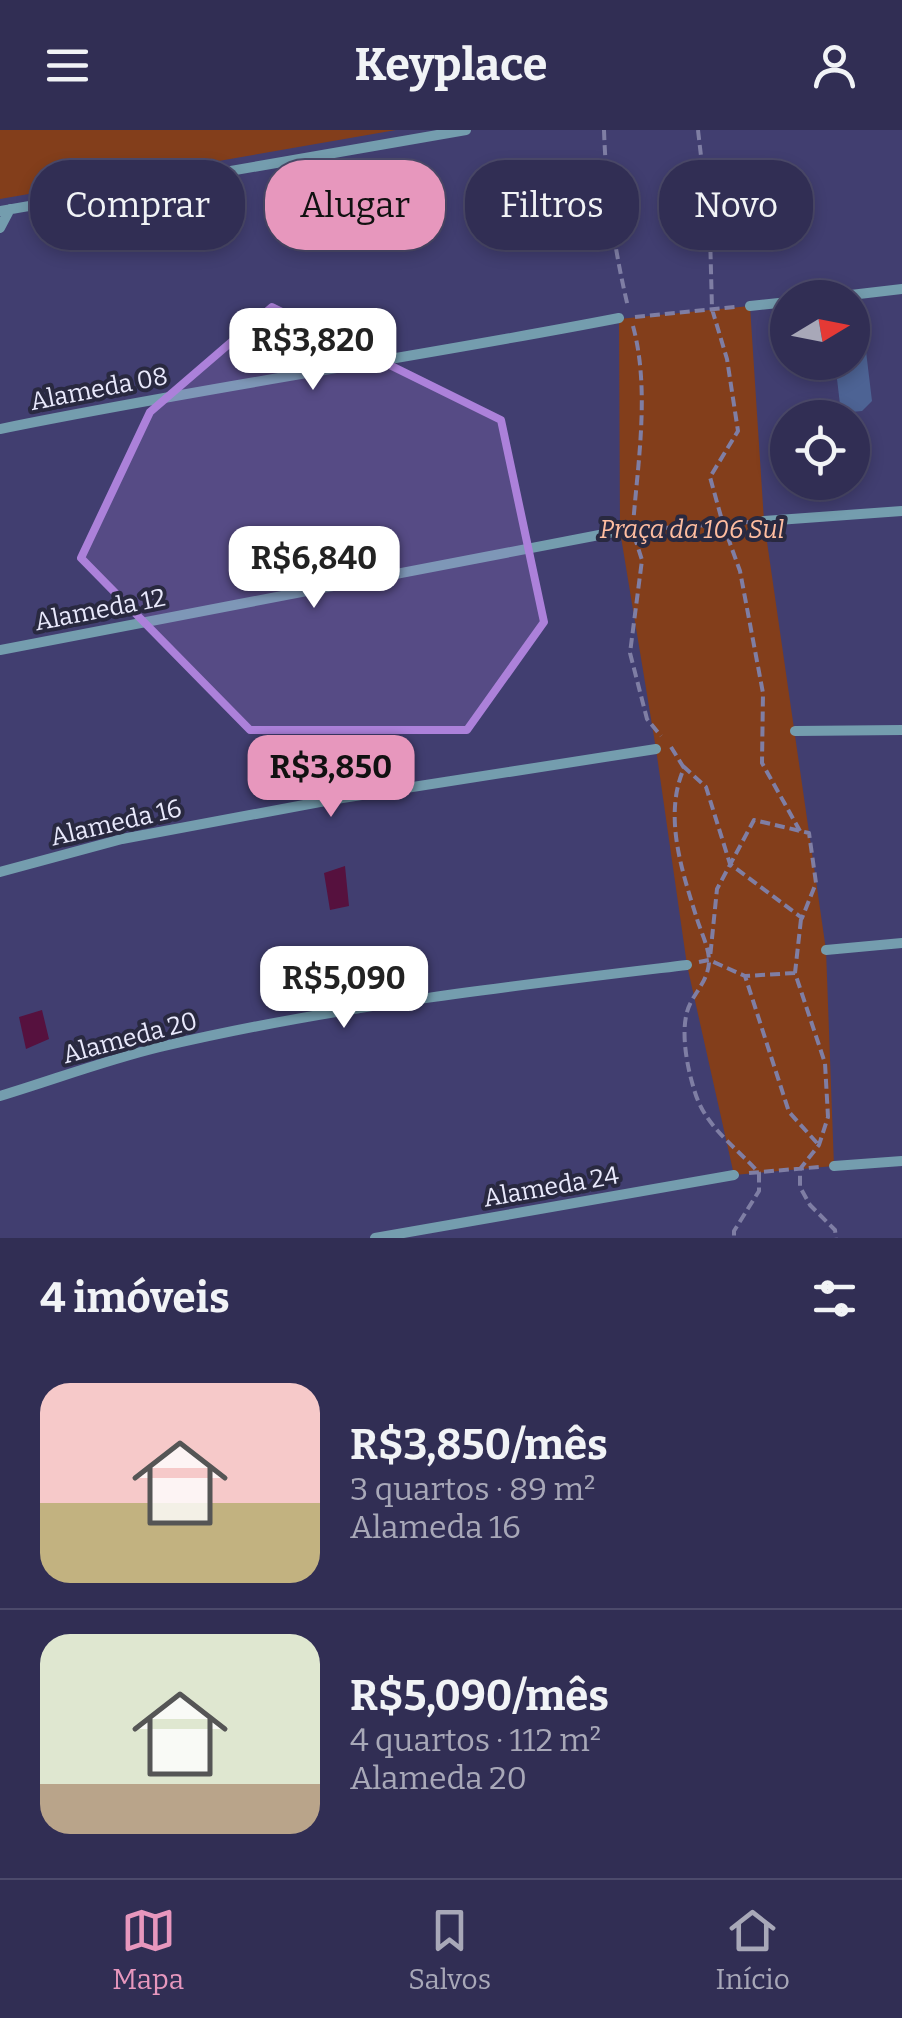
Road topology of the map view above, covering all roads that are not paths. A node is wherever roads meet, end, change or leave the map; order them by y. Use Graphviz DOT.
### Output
graph roads {
  1 [pos="466,130"];
  2 [pos="5,210"];
  3 [pos="0,228"];
  4 [pos="902,290"];
  5 [pos="870,293"];
  6 [pos="770,304"];
  7 [pos="750,306"];
  8 [pos="625,318"];
  9 [pos="0,429"];
  10 [pos="902,512"];
  11 [pos="764,521"];
  12 [pos="620,532"];
  13 [pos="0,650"];
  14 [pos="902,730"];
  15 [pos="795,731"];
  16 [pos="656,748"];
  17 [pos="0,872"];
  18 [pos="902,943"];
  19 [pos="826,950"];
  20 [pos="687,965"];
  21 [pos="0,1096"];
  22 [pos="902,1161"];
  23 [pos="834,1166"];
  24 [pos="734,1175"];
  25 [pos="375,1238"];
  1 -- 2 [label="street"];
  2 -- 3 [label="street"];
  4 -- 5 [label="street"];
  6 -- 7 [label="street"];
  8 -- 9 [label="street, Alameda 08"];
  10 -- 11 [label="street"];
  12 -- 13 [label="street, Alameda 12"];
  14 -- 15 [label="street"];
  16 -- 17 [label="street, Alameda 16"];
  18 -- 19 [label="street"];
  20 -- 21 [label="street, Alameda 20"];
  22 -- 23 [label="street"];
  24 -- 25 [label="street, Alameda 24"];
}
